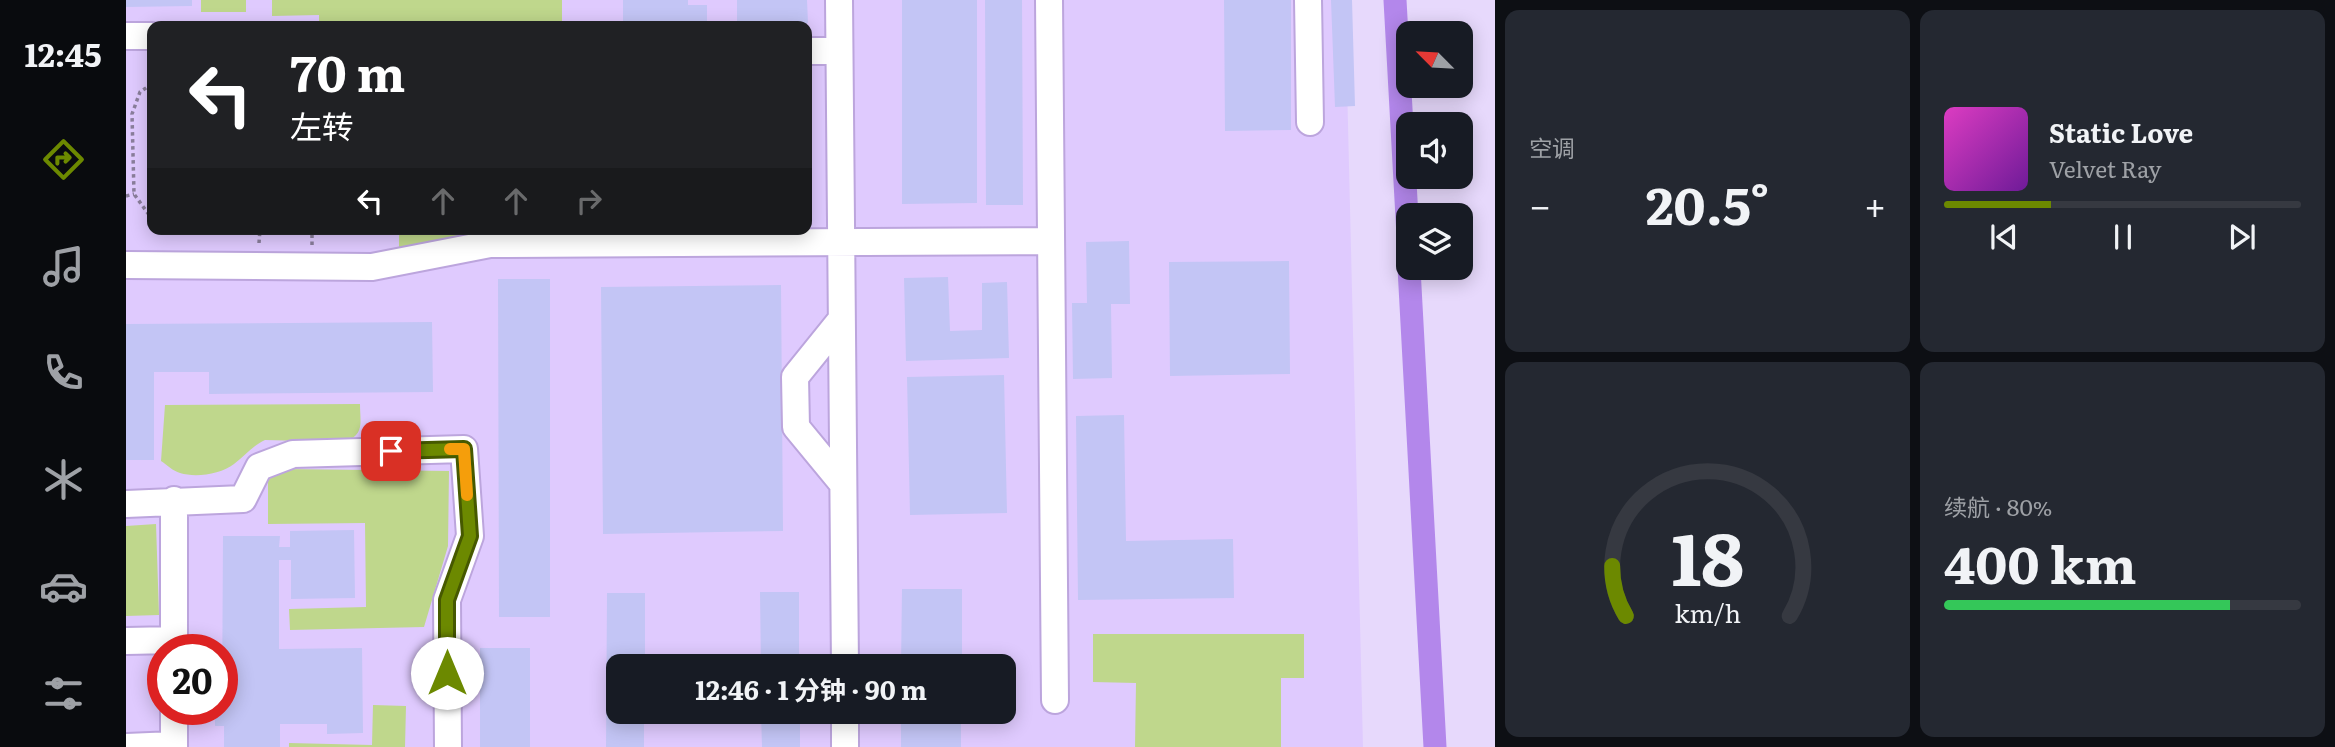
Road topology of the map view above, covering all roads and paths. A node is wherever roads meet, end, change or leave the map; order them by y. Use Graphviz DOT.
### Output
graph roads {
  1 [pos="839,0"];
  2 [pos="1049,0"];
  3 [pos="1308,0"];
  4 [pos="126,36"];
  5 [pos="147,36"];
  6 [pos="812,51"];
  7 [pos="839,51"];
  8 [pos="147,87"];
  9 [pos="126,112"];
  10 [pos="132,114"];
  11 [pos="1310,122"];
  12 [pos="134,194"];
  13 [pos="126,196"];
  14 [pos="147,212"];
  15 [pos="1051,241"];
  16 [pos="841,243"];
  17 [pos="126,265"];
  18 [pos="841,320"];
  19 [pos="843,484"];
  20 [pos="174,500"];
  21 [pos="126,504"];
  22 [pos="174,634"];
  23 [pos="126,641"];
  24 [pos="147,643"];
  25 [pos="845,654"];
  26 [pos="1055,700"];
  27 [pos="845,724"];
  28 [pos="174,725"];
  29 [pos="174,746"];
  30 [pos="126,747"];
  31 [pos="448,747"];
  32 [pos="845,747"];
  1 -- 7 [label="street"];
  2 -- 15 [label="street"];
  3 -- 11 [label="street"];
  4 -- 5 [label="street"];
  6 -- 7 [label="street"];
  7 -- 16 [label="street"];
  8 -- 10 [label="path"];
  9 -- 10 [label="path"];
  10 -- 12 [label="path"];
  12 -- 13 [label="path"];
  12 -- 14 [label="path"];
  15 -- 16 [label="street"];
  15 -- 26 [label="street"];
  16 -- 17 [label="street"];
  16 -- 18 [label="street"];
  18 -- 19 [label="street"];
  18 -- 19 [label="street"];
  19 -- 25 [label="street"];
  20 -- 21 [label="street"];
  20 -- 22 [label="street"];
  20 -- 31 [label="street"];
  23 -- 24 [label="street"];
  27 -- 32 [label="street"];
  28 -- 29 [label="street"];
  29 -- 30 [label="street"];
}
